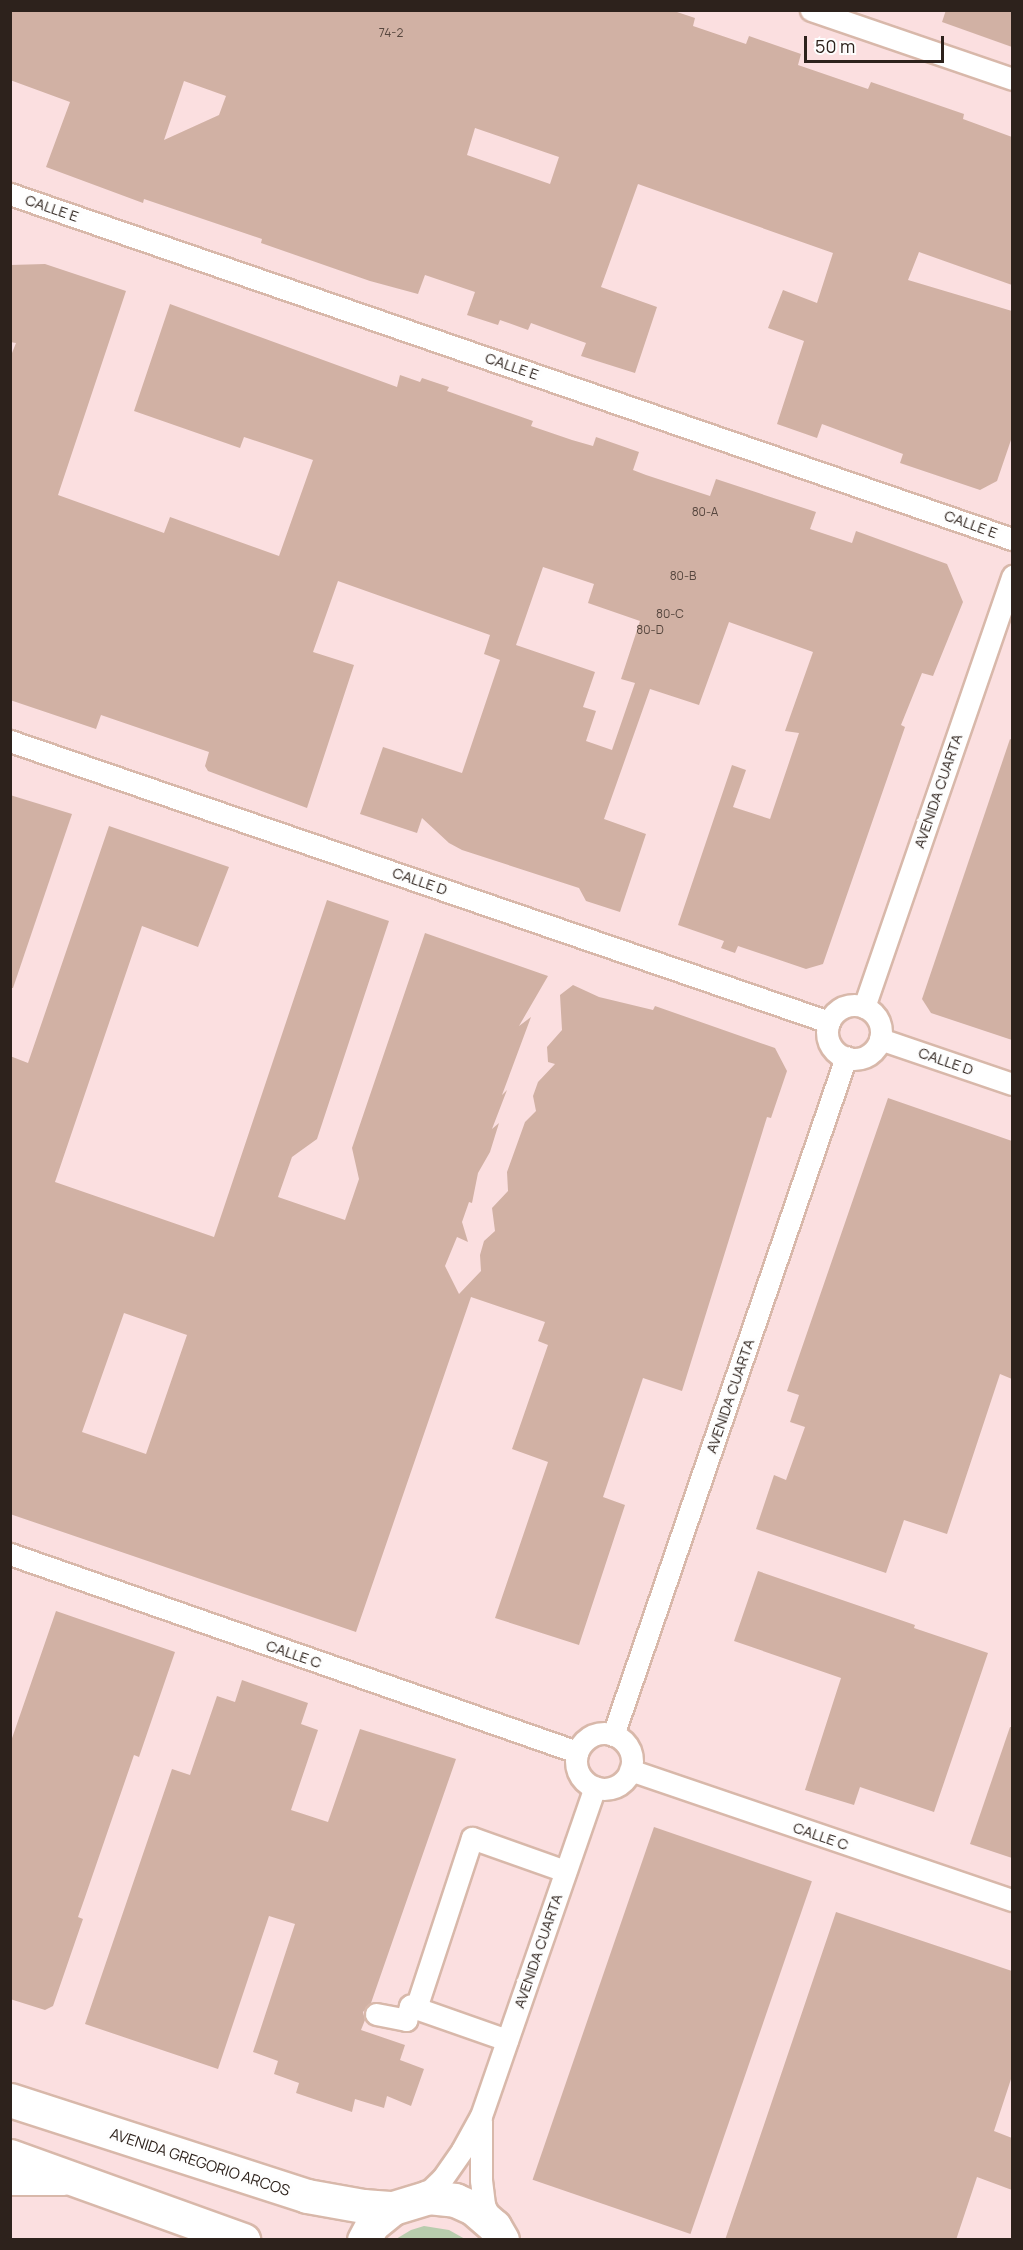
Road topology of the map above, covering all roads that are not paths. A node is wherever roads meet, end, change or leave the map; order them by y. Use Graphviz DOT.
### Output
graph roads {
  1 [pos="812,10"];
  2 [pos="1012,79"];
  3 [pos="10,194"];
  4 [pos="1012,539"];
  5 [pos="1012,576"];
  6 [pos="10,741"];
  7 [pos="864,1007"];
  8 [pos="829,1022"];
  9 [pos="880,1039"];
  10 [pos="846,1057"];
  11 [pos="1012,1084"];
  12 [pos="10,1554"];
  13 [pos="614,1735"];
  14 [pos="577,1752"];
  15 [pos="630,1770"];
  16 [pos="595,1787"];
  17 [pos="566,1871"];
  18 [pos="1012,1900"];
  19 [pos="416,2008"];
  20 [pos="376,2013"];
  21 [pos="507,2040"];
  22 [pos="10,2100"];
  23 [pos="481,2116"];
  24 [pos="10,2156"];
  25 [pos="10,2184"];
  26 [pos="95,2186"];
  27 [pos="407,2203"];
  28 [pos="498,2233"];
  29 [pos="243,2240"];
  30 [pos="364,2240"];
  1 -- 2 [label="street"];
  3 -- 4 [label="street, CALLE E"];
  5 -- 7 [label="street, AVENIDA CUARTA"];
  6 -- 8 [label="street, CALLE D"];
  7 -- 8 [label="street"];
  7 -- 9 [label="street"];
  8 -- 10 [label="street"];
  9 -- 10 [label="street"];
  9 -- 11 [label="street, CALLE D"];
  10 -- 13 [label="street, AVENIDA CUARTA"];
  12 -- 14 [label="street, CALLE C"];
  13 -- 14 [label="street"];
  13 -- 15 [label="street"];
  14 -- 16 [label="street"];
  15 -- 16 [label="street"];
  15 -- 18 [label="street, CALLE C"];
  16 -- 17 [label="street, AVENIDA CUARTA"];
  17 -- 19 [label="street"];
  17 -- 21 [label="street, AVENIDA CUARTA"];
  19 -- 20 [label="street"];
  19 -- 21 [label="street"];
  21 -- 23 [label="street, AVENIDA CUARTA"];
  22 -- 27 [label="main road, AVENIDA GREGORIO ARCOS"];
  23 -- 27 [label="street"];
  23 -- 28 [label="street"];
  24 -- 26 [label="main road"];
  25 -- 26 [label="street"];
  26 -- 29 [label="main road"];
  27 -- 28 [label="main road, AVENIDA GREGORIO ARCOS"];
  27 -- 30 [label="main road"];
}
